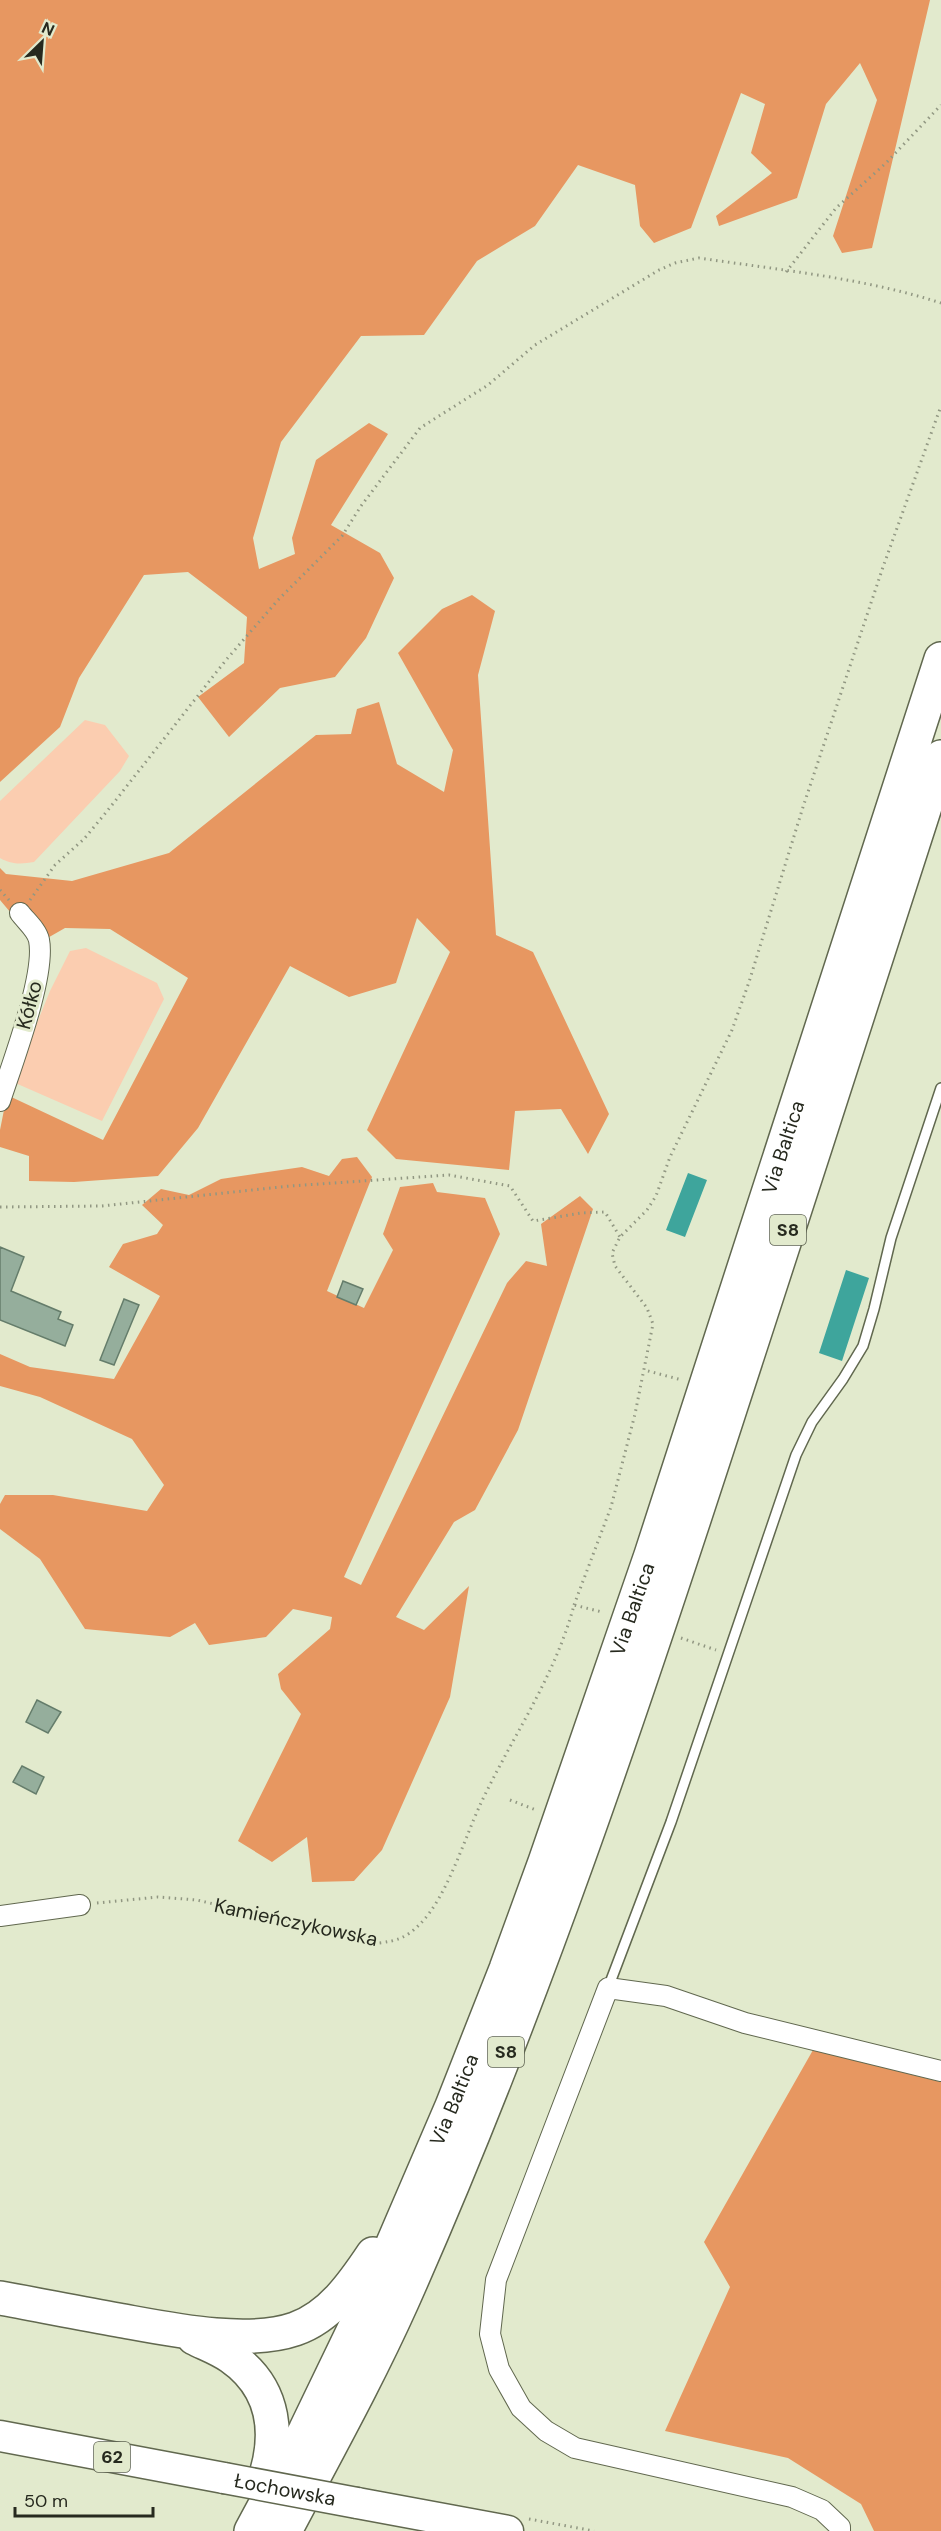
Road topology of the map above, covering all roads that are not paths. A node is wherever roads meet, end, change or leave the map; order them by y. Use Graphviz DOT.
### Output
graph roads {
  1 [pos="941,659"];
  2 [pos="941,757"];
  3 [pos="20,913"];
  4 [pos="941,1088"];
  5 [pos="0,1101"];
  6 [pos="80,1905"];
  7 [pos="0,1916"];
  8 [pos="608,1988"];
  9 [pos="941,2071"];
  10 [pos="421,2180"];
  11 [pos="0,2298"];
  12 [pos="181,2331"];
  13 [pos="357,2393"];
  14 [pos="0,2436"];
  15 [pos="246,2531"];
  16 [pos="251,2531"];
  17 [pos="285,2531"];
  18 [pos="312,2531"];
  19 [pos="508,2531"];
  20 [pos="840,2531"];
  1 -- 10 [label="highway, Via Baltica / S8"];
  2 -- 13 [label="highway, Via Baltica / S8"];
  3 -- 5 [label="street, Kółko"];
  4 -- 8 [label="lane"];
  6 -- 7 [label="street"];
  8 -- 9 [label="street"];
  8 -- 20 [label="street"];
  10 -- 12 [label="highway"];
  10 -- 16 [label="highway, Via Baltica / S8"];
  11 -- 12 [label="highway"];
  12 -- 15 [label="highway"];
  13 -- 17 [label="highway, Via Baltica / S8"];
  13 -- 18 [label="highway"];
  14 -- 19 [label="main road, Łochowska / 62, bridge"];
}
